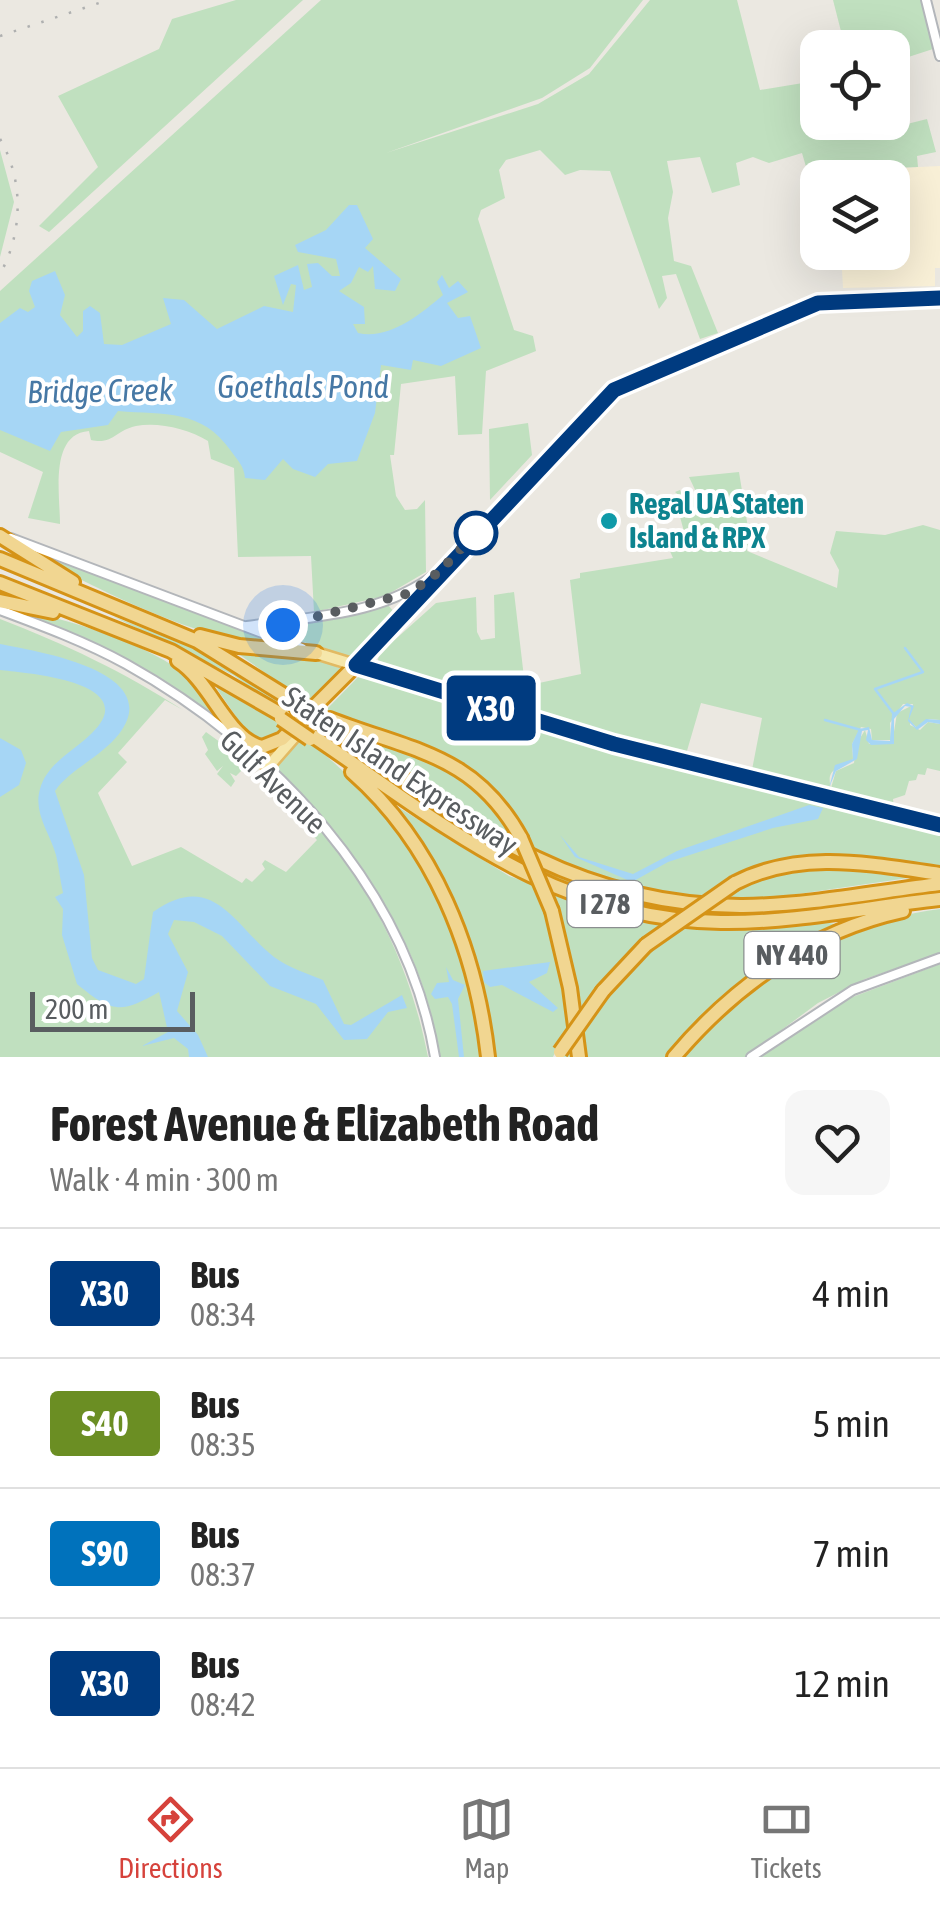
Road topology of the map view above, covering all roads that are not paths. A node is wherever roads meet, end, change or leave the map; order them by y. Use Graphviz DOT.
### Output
graph roads {
  1 [pos="926,0"];
  2 [pos="940,56"];
  3 [pos="940,298"];
  4 [pos="0,535"];
  5 [pos="0,559"];
  6 [pos="440,571"];
  7 [pos="0,583"];
  8 [pos="0,593"];
  9 [pos="0,601"];
  10 [pos="384,603"];
  11 [pos="0,610"];
  12 [pos="53,612"];
  13 [pos="132,613"];
  14 [pos="405,613"];
  15 [pos="151,620"];
  16 [pos="98,621"];
  17 [pos="243,626"];
  18 [pos="116,628"];
  19 [pos="148,648"];
  20 [pos="372,648"];
  21 [pos="316,652"];
  22 [pos="356,665"];
  23 [pos="379,672"];
  24 [pos="328,721"];
  25 [pos="312,738"];
  26 [pos="236,743"];
  27 [pos="267,768"];
  28 [pos="940,824"];
  29 [pos="940,874"];
  30 [pos="940,884"];
  31 [pos="940,902"];
  32 [pos="940,958"];
  33 [pos="558,1054"];
  34 [pos="435,1057"];
  35 [pos="488,1057"];
  36 [pos="579,1057"];
  37 [pos="674,1057"];
  38 [pos="751,1057"];
  1 -- 2 [label="street"];
  3 -- 6 [label="main road"];
  4 -- 13 [label="highway"];
  4 -- 17 [label="street"];
  5 -- 13 [label="highway, Staten Island Expressway"];
  6 -- 10 [label="street"];
  6 -- 14 [label="main road"];
  7 -- 16 [label="highway, Staten Island Expressway / I 278"];
  8 -- 12 [label="highway"];
  9 -- 12 [label="highway"];
  10 -- 14 [label="street"];
  10 -- 17 [label="street"];
  11 -- 26 [label="street, Gulf Avenue"];
  12 -- 16 [label="highway"];
  13 -- 15 [label="highway, Staten Island Expressway"];
  14 -- 20 [label="main road"];
  15 -- 21 [label="highway"];
  15 -- 24 [label="highway, Staten Island Expressway, bridge"];
  16 -- 18 [label="highway, Staten Island Expressway / I 278"];
  17 -- 21 [label="street"];
  18 -- 19 [label="highway"];
  18 -- 25 [label="highway, Staten Island Expressway / I 278, bridge"];
  19 -- 22 [label="highway"];
  19 -- 26 [label="highway"];
  20 -- 22 [label="main road"];
  20 -- 23 [label="main road"];
  21 -- 22 [label="main road"];
  22 -- 23 [label="main road"];
  22 -- 27 [label="main road"];
  23 -- 28 [label="main road"];
  24 -- 30 [label="highway, Staten Island Expressway"];
  24 -- 36 [label="highway, bridge"];
  25 -- 31 [label="highway, Staten Island Expressway / I 278"];
  25 -- 35 [label="highway"];
  26 -- 27 [label="street, Gulf Avenue"];
  27 -- 34 [label="street, Gulf Avenue"];
  29 -- 33 [label="highway, bridge"];
  31 -- 37 [label="highway, NY 440"];
  32 -- 38 [label="street"];
}
